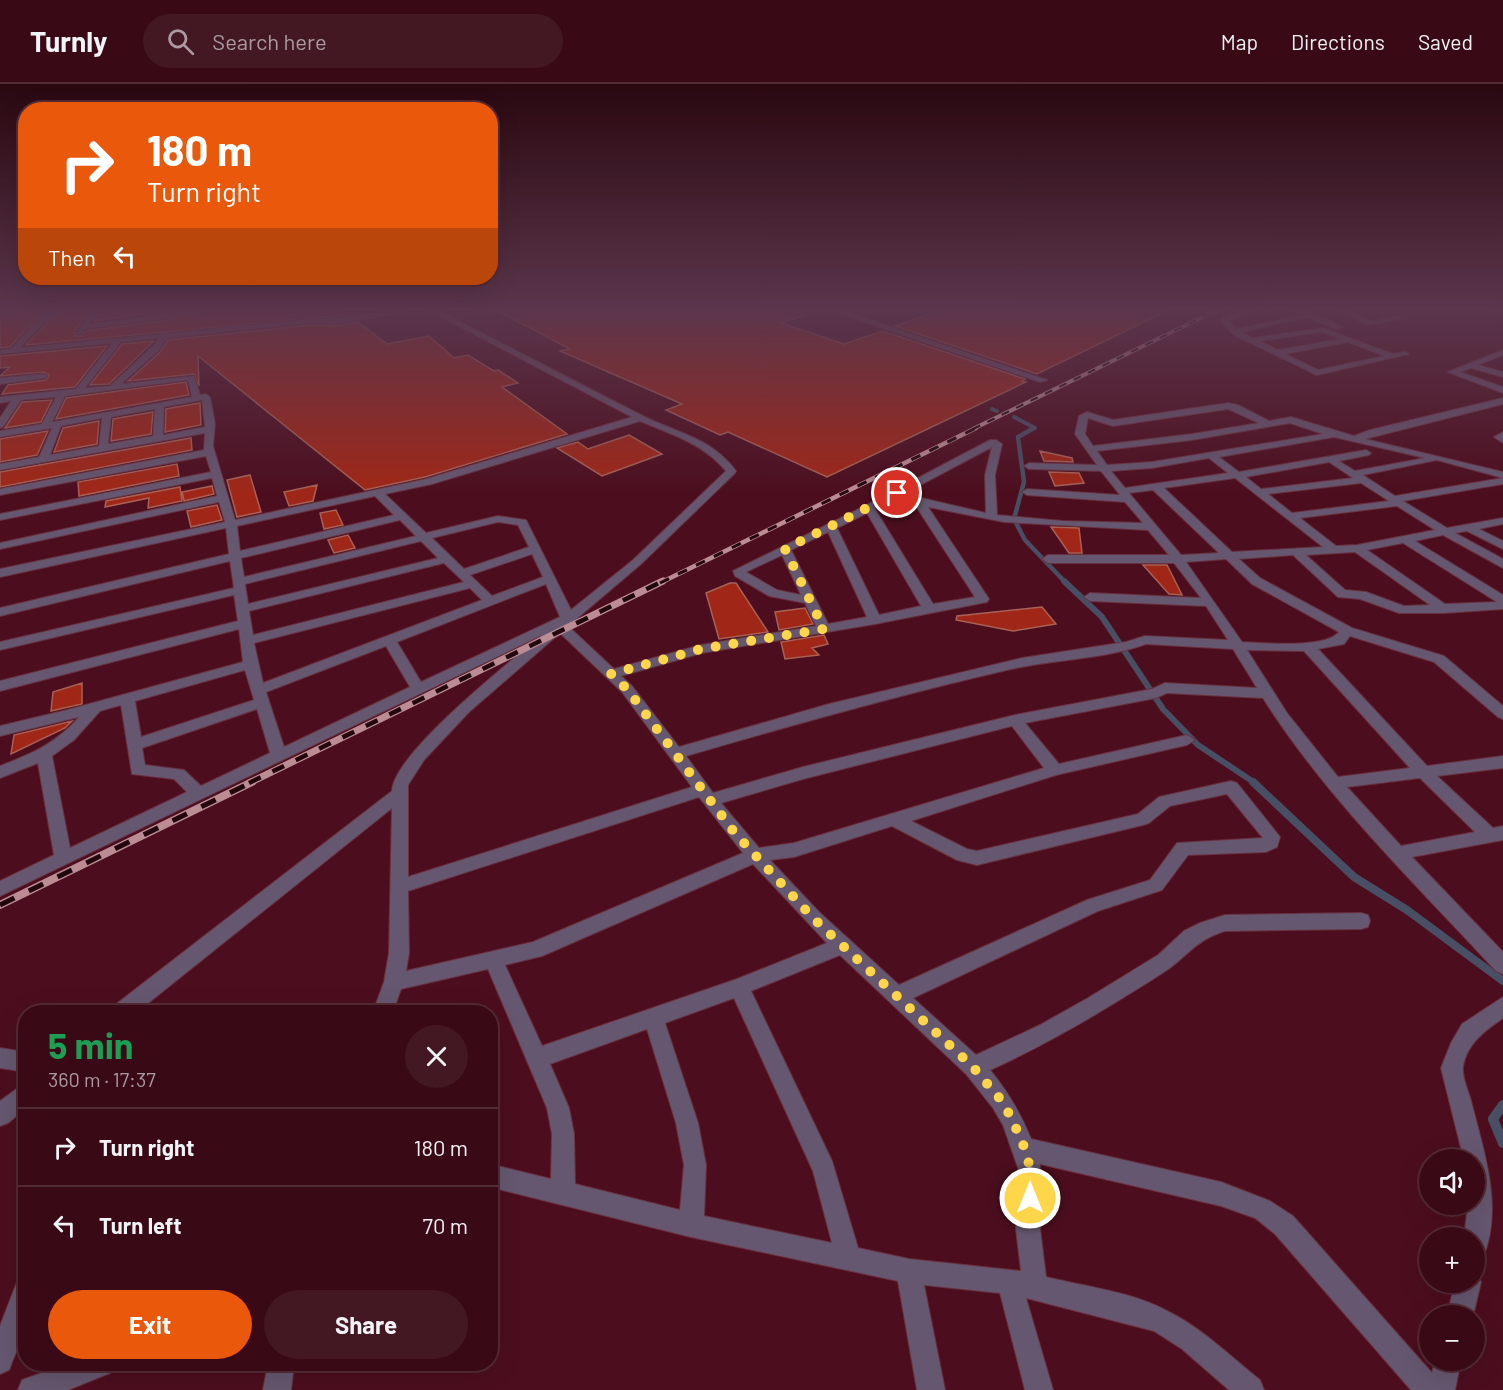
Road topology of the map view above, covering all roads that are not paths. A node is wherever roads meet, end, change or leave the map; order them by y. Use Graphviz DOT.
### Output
graph roads {
  1 [pos="94,372"];
  2 [pos="132,372"];
  3 [pos="551,372"];
  4 [pos="1019,372"];
  5 [pos="1452,372"];
  6 [pos="1043,380"];
  7 [pos="0,381"];
  8 [pos="149,384"];
  9 [pos="1503,390"];
  10 [pos="80,391"];
  11 [pos="62,393"];
  12 [pos="22,398"];
  13 [pos="197,399"];
  14 [pos="0,400"];
  15 [pos="103,400"];
  16 [pos="1503,401"];
  17 [pos="160,405"];
  18 [pos="147,407"];
  19 [pos="107,414"];
  20 [pos="640,418"];
  21 [pos="58,423"];
  22 [pos="1268,424"];
  23 [pos="45,426"];
  24 [pos="209,429"];
  25 [pos="1,433"];
  26 [pos="1336,435"];
  27 [pos="1503,435"];
  28 [pos="158,439"];
  29 [pos="1355,439"];
  30 [pos="1503,440"];
  31 [pos="103,448"];
  32 [pos="1091,449"];
  33 [pos="210,452"];
  34 [pos="1366,453"];
  35 [pos="1210,455"];
  36 [pos="1440,458"];
  37 [pos="43,459"];
  38 [pos="1330,459"];
  39 [pos="1029,466"];
  40 [pos="0,467"];
  41 [pos="1105,468"];
  42 [pos="216,474"];
  43 [pos="1238,475"];
  44 [pos="1503,475"];
  45 [pos="1358,477"];
  46 [pos="1503,482"];
  47 [pos="1156,487"];
  48 [pos="0,492"];
  49 [pos="1027,492"];
  50 [pos="1258,492"];
  51 [pos="378,493"];
  52 [pos="897,493"];
  53 [pos="1126,495"];
  54 [pos="223,498"];
  55 [pos="1396,501"];
  56 [pos="920,502"];
  57 [pos="869,508"];
  58 [pos="403,516"];
  59 [pos="1291,516"];
  60 [pos="0,517"];
  61 [pos="992,517"];
  62 [pos="1503,521"];
  63 [pos="231,524"];
  64 [pos="831,526"];
  65 [pos="1152,527"];
  66 [pos="1470,528"];
  67 [pos="1445,532"];
  68 [pos="424,537"];
  69 [pos="1405,539"];
  70 [pos="0,546"];
  71 [pos="1503,546"];
  72 [pos="1357,548"];
  73 [pos="535,549"];
  74 [pos="785,549"];
  75 [pos="1334,550"];
  76 [pos="1296,552"];
  77 [pos="236,556"];
  78 [pos="1229,556"];
  79 [pos="1177,558"];
  80 [pos="447,559"];
  81 [pos="1048,559"];
  82 [pos="1503,564"];
  83 [pos="0,573"];
  84 [pos="462,574"];
  85 [pos="548,579"];
  86 [pos="472,584"];
  87 [pos="239,586"];
  88 [pos="1090,597"];
  89 [pos="810,600"];
  90 [pos="490,601"];
  91 [pos="1209,602"];
  92 [pos="1503,603"];
  93 [pos="929,608"];
  94 [pos="242,609"];
  95 [pos="1444,609"];
  96 [pos="0,612"];
  97 [pos="875,620"];
  98 [pos="564,622"];
  99 [pos="243,624"];
  100 [pos="824,629"];
  101 [pos="1347,631"];
  102 [pos="389,640"];
  103 [pos="246,641"];
  104 [pos="0,646"];
  105 [pos="1238,646"];
  106 [pos="1307,646"];
  107 [pos="250,664"];
  108 [pos="611,674"];
  109 [pos="0,686"];
  110 [pos="418,689"];
  111 [pos="1265,693"];
  112 [pos="260,696"];
  113 [pos="127,698"];
  114 [pos="94,708"];
  115 [pos="1503,714"];
  116 [pos="1016,720"];
  117 [pos="0,731"];
  118 [pos="1187,740"];
  119 [pos="134,745"];
  120 [pos="674,754"];
  121 [pos="44,755"];
  122 [pos="279,756"];
  123 [pos="1503,762"];
  124 [pos="1055,770"];
  125 [pos="0,772"];
  126 [pos="1423,772"];
  127 [pos="1335,783"];
  128 [pos="400,793"];
  129 [pos="199,794"];
  130 [pos="706,795"];
  131 [pos="895,820"];
  132 [pos="1496,835"];
  133 [pos="1398,853"];
  134 [pos="756,855"];
  135 [pos="63,859"];
  136 [pos="399,887"];
  137 [pos="0,889"];
  138 [pos="1361,921"];
  139 [pos="842,946"];
  140 [pos="494,961"];
  141 [pos="1503,965"];
  142 [pos="394,982"];
  143 [pos="739,987"];
  144 [pos="896,996"];
  145 [pos="131,1005"];
  146 [pos="386,1005"];
  147 [pos="1503,1006"];
  148 [pos="653,1017"];
  149 [pos="0,1058"];
  150 [pos="538,1058"];
  151 [pos="18,1061"];
  152 [pos="973,1067"];
  153 [pos="18,1100"];
  154 [pos="0,1115"];
  155 [pos="1025,1149"];
  156 [pos="498,1177"];
  157 [pos="563,1194"];
  158 [pos="691,1225"];
  159 [pos="1478,1227"];
  160 [pos="849,1258"];
  161 [pos="909,1271"];
  162 [pos="1010,1281"];
  163 [pos="1035,1287"];
  164 [pos="18,1313"];
  165 [pos="0,1361"];
  166 [pos="82,1371"];
  167 [pos="280,1371"];
  168 [pos="1445,1371"];
  169 [pos="32,1390"];
  170 [pos="278,1390"];
  171 [pos="931,1390"];
  172 [pos="1039,1390"];
  173 [pos="1250,1390"];
  174 [pos="1429,1390"];
  175 [pos="1441,1390"];
  1 -- 10 [label="street"];
  2 -- 15 [label="street"];
  3 -- 20 [label="street"];
  4 -- 6 [label="street"];
  5 -- 9 [label="street"];
  7 -- 12 [label="street"];
  8 -- 13 [label="street"];
  8 -- 15 [label="street"];
  8 -- 18 [label="street"];
  10 -- 11 [label="street"];
  10 -- 15 [label="street"];
  11 -- 12 [label="street"];
  11 -- 23 [label="street"];
  12 -- 14 [label="street"];
  12 -- 25 [label="street"];
  13 -- 17 [label="street"];
  13 -- 24 [label="street"];
  15 -- 19 [label="street"];
  15 -- 21 [label="street"];
  16 -- 29 [label="street"];
  17 -- 18 [label="street"];
  17 -- 28 [label="street"];
  18 -- 19 [label="street"];
  19 -- 31 [label="street"];
  20 -- 51 [label="street"];
  20 -- 98 [label="street"];
  21 -- 23 [label="street"];
  21 -- 37 [label="street"];
  22 -- 26 [label="street"];
  22 -- 32 [label="street"];
  22 -- 32 [label="street"];
  23 -- 25 [label="street"];
  24 -- 28 [label="street"];
  24 -- 33 [label="street"];
  26 -- 29 [label="street"];
  26 -- 35 [label="street"];
  27 -- 30 [label="street"];
  28 -- 31 [label="street"];
  29 -- 36 [label="street"];
  31 -- 37 [label="street"];
  32 -- 41 [label="street"];
  33 -- 42 [label="street"];
  33 -- 48 [label="street"];
  34 -- 38 [label="street"];
  35 -- 41 [label="street"];
  35 -- 43 [label="street"];
  36 -- 44 [label="street"];
  36 -- 45 [label="street"];
  37 -- 40 [label="street"];
  38 -- 43 [label="street"];
  38 -- 45 [label="street"];
  39 -- 41 [label="street"];
  41 -- 53 [label="street"];
  42 -- 54 [label="street"];
  42 -- 60 [label="street"];
  43 -- 47 [label="street"];
  43 -- 50 [label="street"];
  45 -- 50 [label="street"];
  45 -- 55 [label="street"];
  46 -- 55 [label="street"];
  47 -- 53 [label="street"];
  47 -- 78 [label="street"];
  49 -- 53 [label="street"];
  50 -- 59 [label="street"];
  51 -- 58 [label="street"];
  51 -- 63 [label="street"];
  52 -- 56 [label="street"];
  52 -- 57 [label="street"];
  52 -- 61 [label="street"];
  53 -- 65 [label="street"];
  54 -- 63 [label="street"];
  54 -- 70 [label="street"];
  55 -- 59 [label="street"];
  55 -- 67 [label="street"];
  56 -- 61 [label="street"];
  56 -- 93 [label="street"];
  57 -- 64 [label="street"];
  57 -- 93 [label="street"];
  58 -- 68 [label="street"];
  58 -- 77 [label="street"];
  59 -- 75 [label="street"];
  61 -- 65 [label="street"];
  62 -- 66 [label="street"];
  63 -- 77 [label="street"];
  63 -- 83 [label="street"];
  64 -- 74 [label="street"];
  64 -- 97 [label="street"];
  65 -- 79 [label="street"];
  66 -- 67 [label="street"];
  66 -- 71 [label="street"];
  67 -- 69 [label="street"];
  67 -- 82 [label="street"];
  68 -- 73 [label="street"];
  68 -- 80 [label="street"];
  68 -- 87 [label="street"];
  69 -- 72 [label="street"];
  69 -- 92 [label="street"];
  72 -- 75 [label="street"];
  72 -- 95 [label="street"];
  73 -- 84 [label="street"];
  73 -- 85 [label="street"];
  74 -- 89 [label="street"];
  74 -- 89 [label="street"];
  75 -- 76 [label="street"];
  76 -- 78 [label="street"];
  76 -- 95 [label="street"];
  77 -- 87 [label="street"];
  77 -- 96 [label="street"];
  78 -- 79 [label="street"];
  78 -- 101 [label="street"];
  79 -- 81 [label="street"];
  79 -- 91 [label="street"];
  80 -- 84 [label="street"];
  80 -- 94 [label="street"];
  84 -- 86 [label="street"];
  85 -- 90 [label="street"];
  85 -- 98 [label="street"];
  86 -- 90 [label="street"];
  86 -- 103 [label="street"];
  87 -- 94 [label="street"];
  87 -- 104 [label="street"];
  88 -- 91 [label="street"];
  89 -- 100 [label="street"];
  90 -- 102 [label="street"];
  91 -- 105 [label="street"];
  92 -- 95 [label="street"];
  93 -- 97 [label="street"];
  94 -- 99 [label="street"];
  97 -- 100 [label="street"];
  98 -- 108 [label="street"];
  98 -- 110 [label="street"];
  98 -- 128 [label="street"];
  99 -- 103 [label="street"];
  99 -- 109 [label="street"];
  100 -- 108 [label="street"];
  101 -- 106 [label="street"];
  101 -- 115 [label="street"];
  102 -- 110 [label="street"];
  102 -- 112 [label="street"];
  103 -- 107 [label="street"];
  105 -- 106 [label="street"];
  105 -- 111 [label="street"];
  105 -- 120 [label="street"];
  106 -- 126 [label="street"];
  107 -- 112 [label="street"];
  107 -- 113 [label="street"];
  108 -- 120 [label="street"];
  110 -- 122 [label="street"];
  111 -- 116 [label="street"];
  111 -- 127 [label="street"];
  112 -- 119 [label="street"];
  112 -- 122 [label="street"];
  113 -- 114 [label="street"];
  113 -- 119 [label="street"];
  114 -- 117 [label="street"];
  114 -- 121 [label="street"];
  116 -- 124 [label="street"];
  116 -- 130 [label="street"];
  118 -- 124 [label="street"];
  119 -- 129 [label="street"];
  120 -- 130 [label="street"];
  121 -- 125 [label="street"];
  121 -- 135 [label="street"];
  122 -- 129 [label="street"];
  123 -- 126 [label="street"];
  124 -- 131 [label="street"];
  126 -- 127 [label="street"];
  126 -- 132 [label="street"];
  127 -- 133 [label="street"];
  128 -- 136 [label="street"];
  128 -- 145 [label="street"];
  129 -- 135 [label="street"];
  130 -- 134 [label="street"];
  130 -- 136 [label="street"];
  131 -- 134 [label="street"];
  131 -- 144 [label="street"];
  132 -- 133 [label="street"];
  133 -- 141 [label="street"];
  134 -- 139 [label="street"];
  134 -- 140 [label="street"];
  135 -- 137 [label="street"];
  136 -- 142 [label="street"];
  138 -- 152 [label="street"];
  139 -- 143 [label="street"];
  139 -- 144 [label="street"];
  140 -- 142 [label="street"];
  140 -- 150 [label="street"];
  142 -- 146 [label="street"];
  143 -- 148 [label="street"];
  143 -- 160 [label="street"];
  144 -- 152 [label="street"];
  147 -- 159 [label="street"];
  148 -- 150 [label="street"];
  148 -- 158 [label="street"];
  149 -- 151 [label="street"];
  150 -- 157 [label="street"];
  152 -- 155 [label="street"];
  153 -- 154 [label="street"];
  155 -- 163 [label="street"];
  155 -- 174 [label="street"];
  156 -- 157 [label="street"];
  157 -- 158 [label="street"];
  158 -- 160 [label="street"];
  160 -- 161 [label="street"];
  161 -- 162 [label="street"];
  161 -- 171 [label="street"];
  162 -- 163 [label="street"];
  162 -- 172 [label="street"];
  163 -- 173 [label="street"];
  164 -- 165 [label="street"];
  166 -- 169 [label="street"];
  167 -- 170 [label="street"];
  168 -- 175 [label="street"];
}
